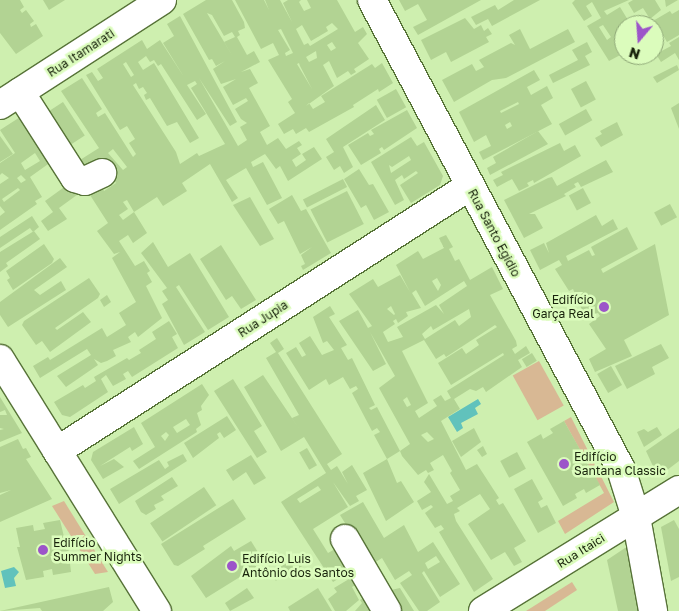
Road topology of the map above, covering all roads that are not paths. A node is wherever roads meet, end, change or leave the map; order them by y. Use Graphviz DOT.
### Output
graph roads {
  1 [pos="162,0"];
  2 [pos="372,0"];
  3 [pos="10,99"];
  4 [pos="102,173"];
  5 [pos="469,186"];
  6 [pos="0,359"];
  7 [pos="57,451"];
  8 [pos="679,490"];
  9 [pos="636,517"];
  10 [pos="344,539"];
  11 [pos="158,611"];
  12 [pos="387,611"];
  13 [pos="483,611"];
  14 [pos="653,611"];
  1 -- 3 [label="street, Rua Itamarati"];
  2 -- 5 [label="street, Rua Santo Egidio"];
  3 -- 4 [label="street"];
  5 -- 7 [label="street, Rua Jupia"];
  5 -- 9 [label="street, Rua Santo Egidio"];
  6 -- 7 [label="street"];
  7 -- 11 [label="street"];
  8 -- 9 [label="street, Rua Itaici"];
  9 -- 13 [label="street, Rua Itaici"];
  9 -- 14 [label="street, Rua Santo Egidio"];
  10 -- 12 [label="street"];
}
